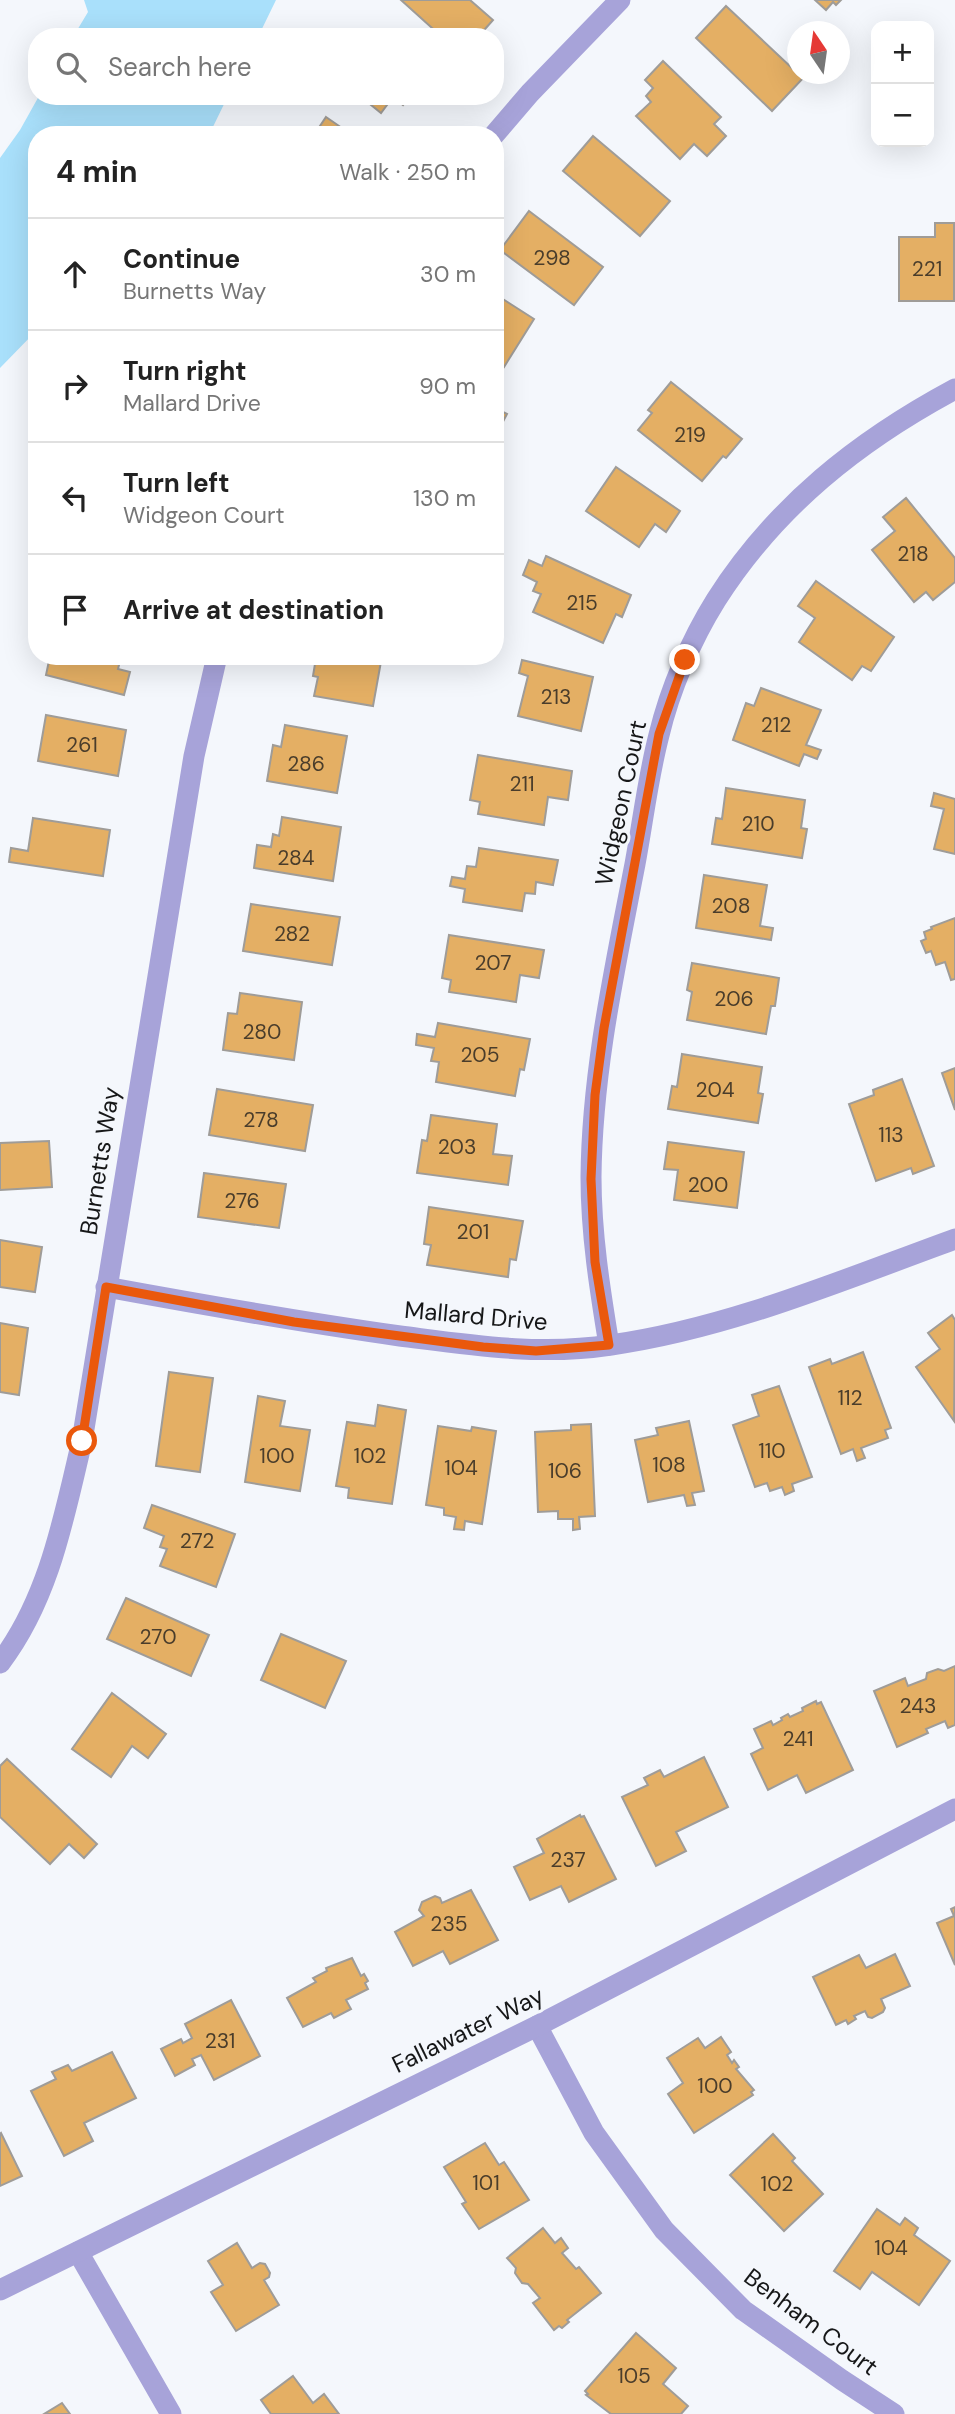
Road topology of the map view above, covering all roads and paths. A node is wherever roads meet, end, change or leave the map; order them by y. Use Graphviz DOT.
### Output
graph roads {
  1 [pos="620,0"];
  2 [pos="502,126"];
  3 [pos="955,389"];
  4 [pos="215,665"];
  5 [pos="955,1239"];
  6 [pos="106,1287"];
  7 [pos="609,1345"];
  8 [pos="0,1663"];
  9 [pos="955,1809"];
  10 [pos="537,2026"];
  11 [pos="78,2252"];
  12 [pos="0,2290"];
  13 [pos="171,2414"];
  14 [pos="894,2414"];
  1 -- 2 [label="street"];
  3 -- 7 [label="street, Widgeon Court"];
  4 -- 6 [label="street, Burnetts Way"];
  5 -- 7 [label="street, Mallard Drive"];
  6 -- 7 [label="street, Mallard Drive"];
  6 -- 8 [label="street, Burnetts Way"];
  9 -- 10 [label="street, Fallawater Way"];
  10 -- 11 [label="street, Fallawater Way"];
  10 -- 14 [label="street, Benham Court"];
  11 -- 12 [label="street, Fallawater Way"];
  11 -- 13 [label="street"];
}
